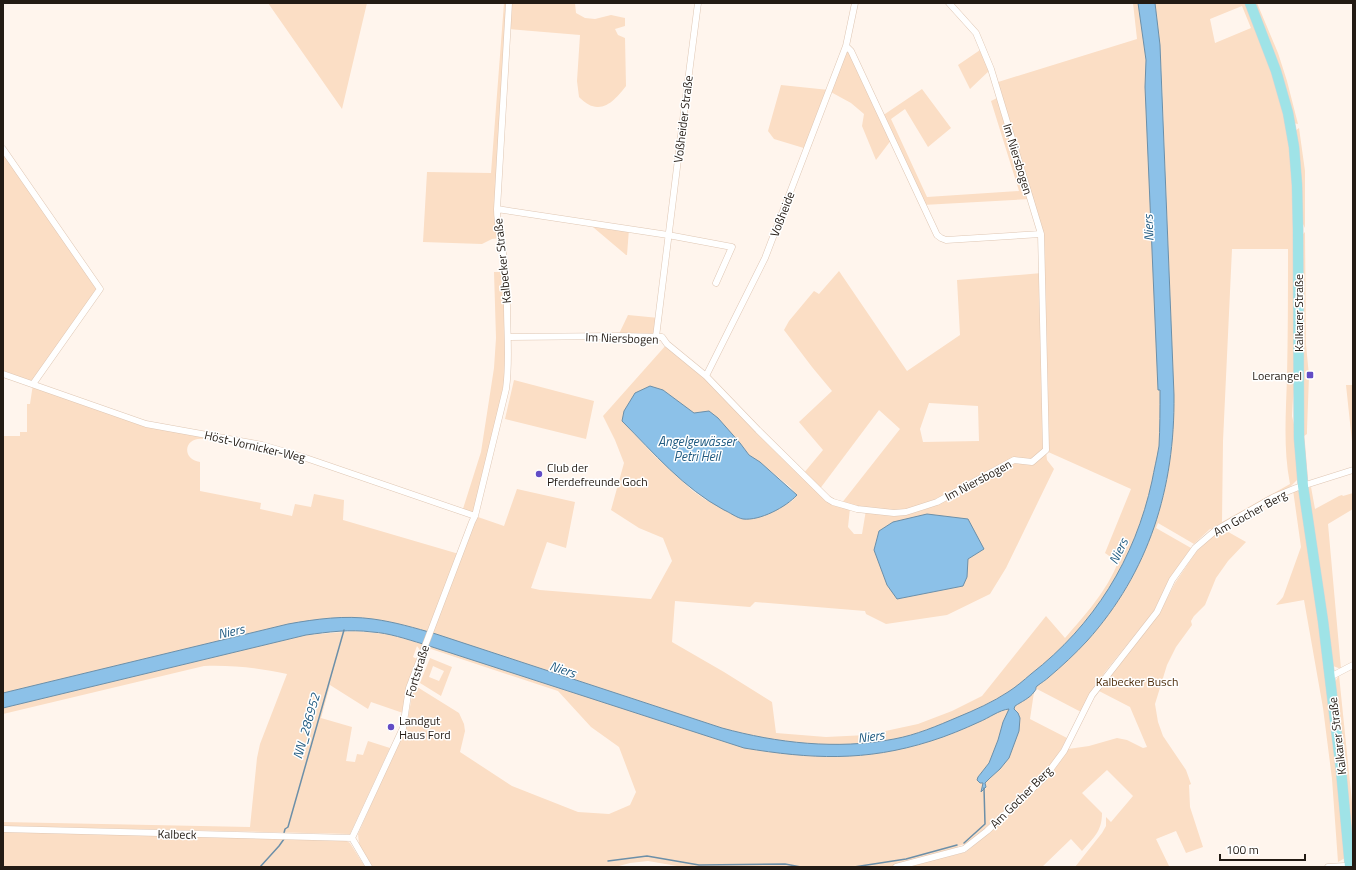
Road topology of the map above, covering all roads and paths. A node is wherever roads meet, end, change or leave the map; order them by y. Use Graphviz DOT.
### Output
graph roads {
  1 [pos="509,3"];
  2 [pos="698,3"];
  3 [pos="855,3"];
  4 [pos="948,3"];
  5 [pos="1250,3"];
  6 [pos="846,46"];
  7 [pos="3,149"];
  8 [pos="497,209"];
  9 [pos="1041,234"];
  10 [pos="668,235"];
  11 [pos="716,282"];
  12 [pos="509,337"];
  13 [pos="656,337"];
  14 [pos="3,374"];
  15 [pos="706,376"];
  16 [pos="33,384"];
  17 [pos="1353,470"];
  18 [pos="1303,486"];
  19 [pos="475,516"];
  20 [pos="1353,665"];
  21 [pos="1330,677"];
  22 [pos="3,829"];
  23 [pos="352,838"];
  24 [pos="369,867"];
  25 [pos="896,867"];
  26 [pos="1328,867"];
  27 [pos="1349,867"];
  1 -- 8 [label="street, Kalbecker Straße"];
  2 -- 10 [label="street, Voßheider Straße"];
  3 -- 6 [label="street, Voßheide"];
  4 -- 9 [label="street, Im Niersbogen"];
  5 -- 18 [label="main road, Kalkarer Straße"];
  6 -- 9 [label="street"];
  6 -- 15 [label="street, Voßheide"];
  7 -- 16 [label="street"];
  8 -- 10 [label="street"];
  8 -- 12 [label="street, Kalbecker Straße"];
  9 -- 15 [label="street, Im Niersbogen"];
  10 -- 11 [label="street"];
  10 -- 13 [label="street, Voßheider Straße"];
  12 -- 13 [label="street, Im Niersbogen"];
  12 -- 19 [label="street, Kalbecker Straße"];
  13 -- 15 [label="street, Im Niersbogen"];
  14 -- 16 [label="street, Höst-Vornicker-Weg"];
  16 -- 19 [label="street, Höst-Vornicker-Weg"];
  17 -- 18 [label="street, Am Gocher Berg"];
  18 -- 21 [label="main road, Kalkarer Straße"];
  18 -- 25 [label="street, Am Gocher Berg"];
  19 -- 23 [label="street, Fortstraße"];
  20 -- 21 [label="street"];
  21 -- 27 [label="main road, Kalkarer Straße"];
  22 -- 23 [label="street, Kalbeck"];
  23 -- 24 [label="street"];
  26 -- 27 [label="street"];
}
